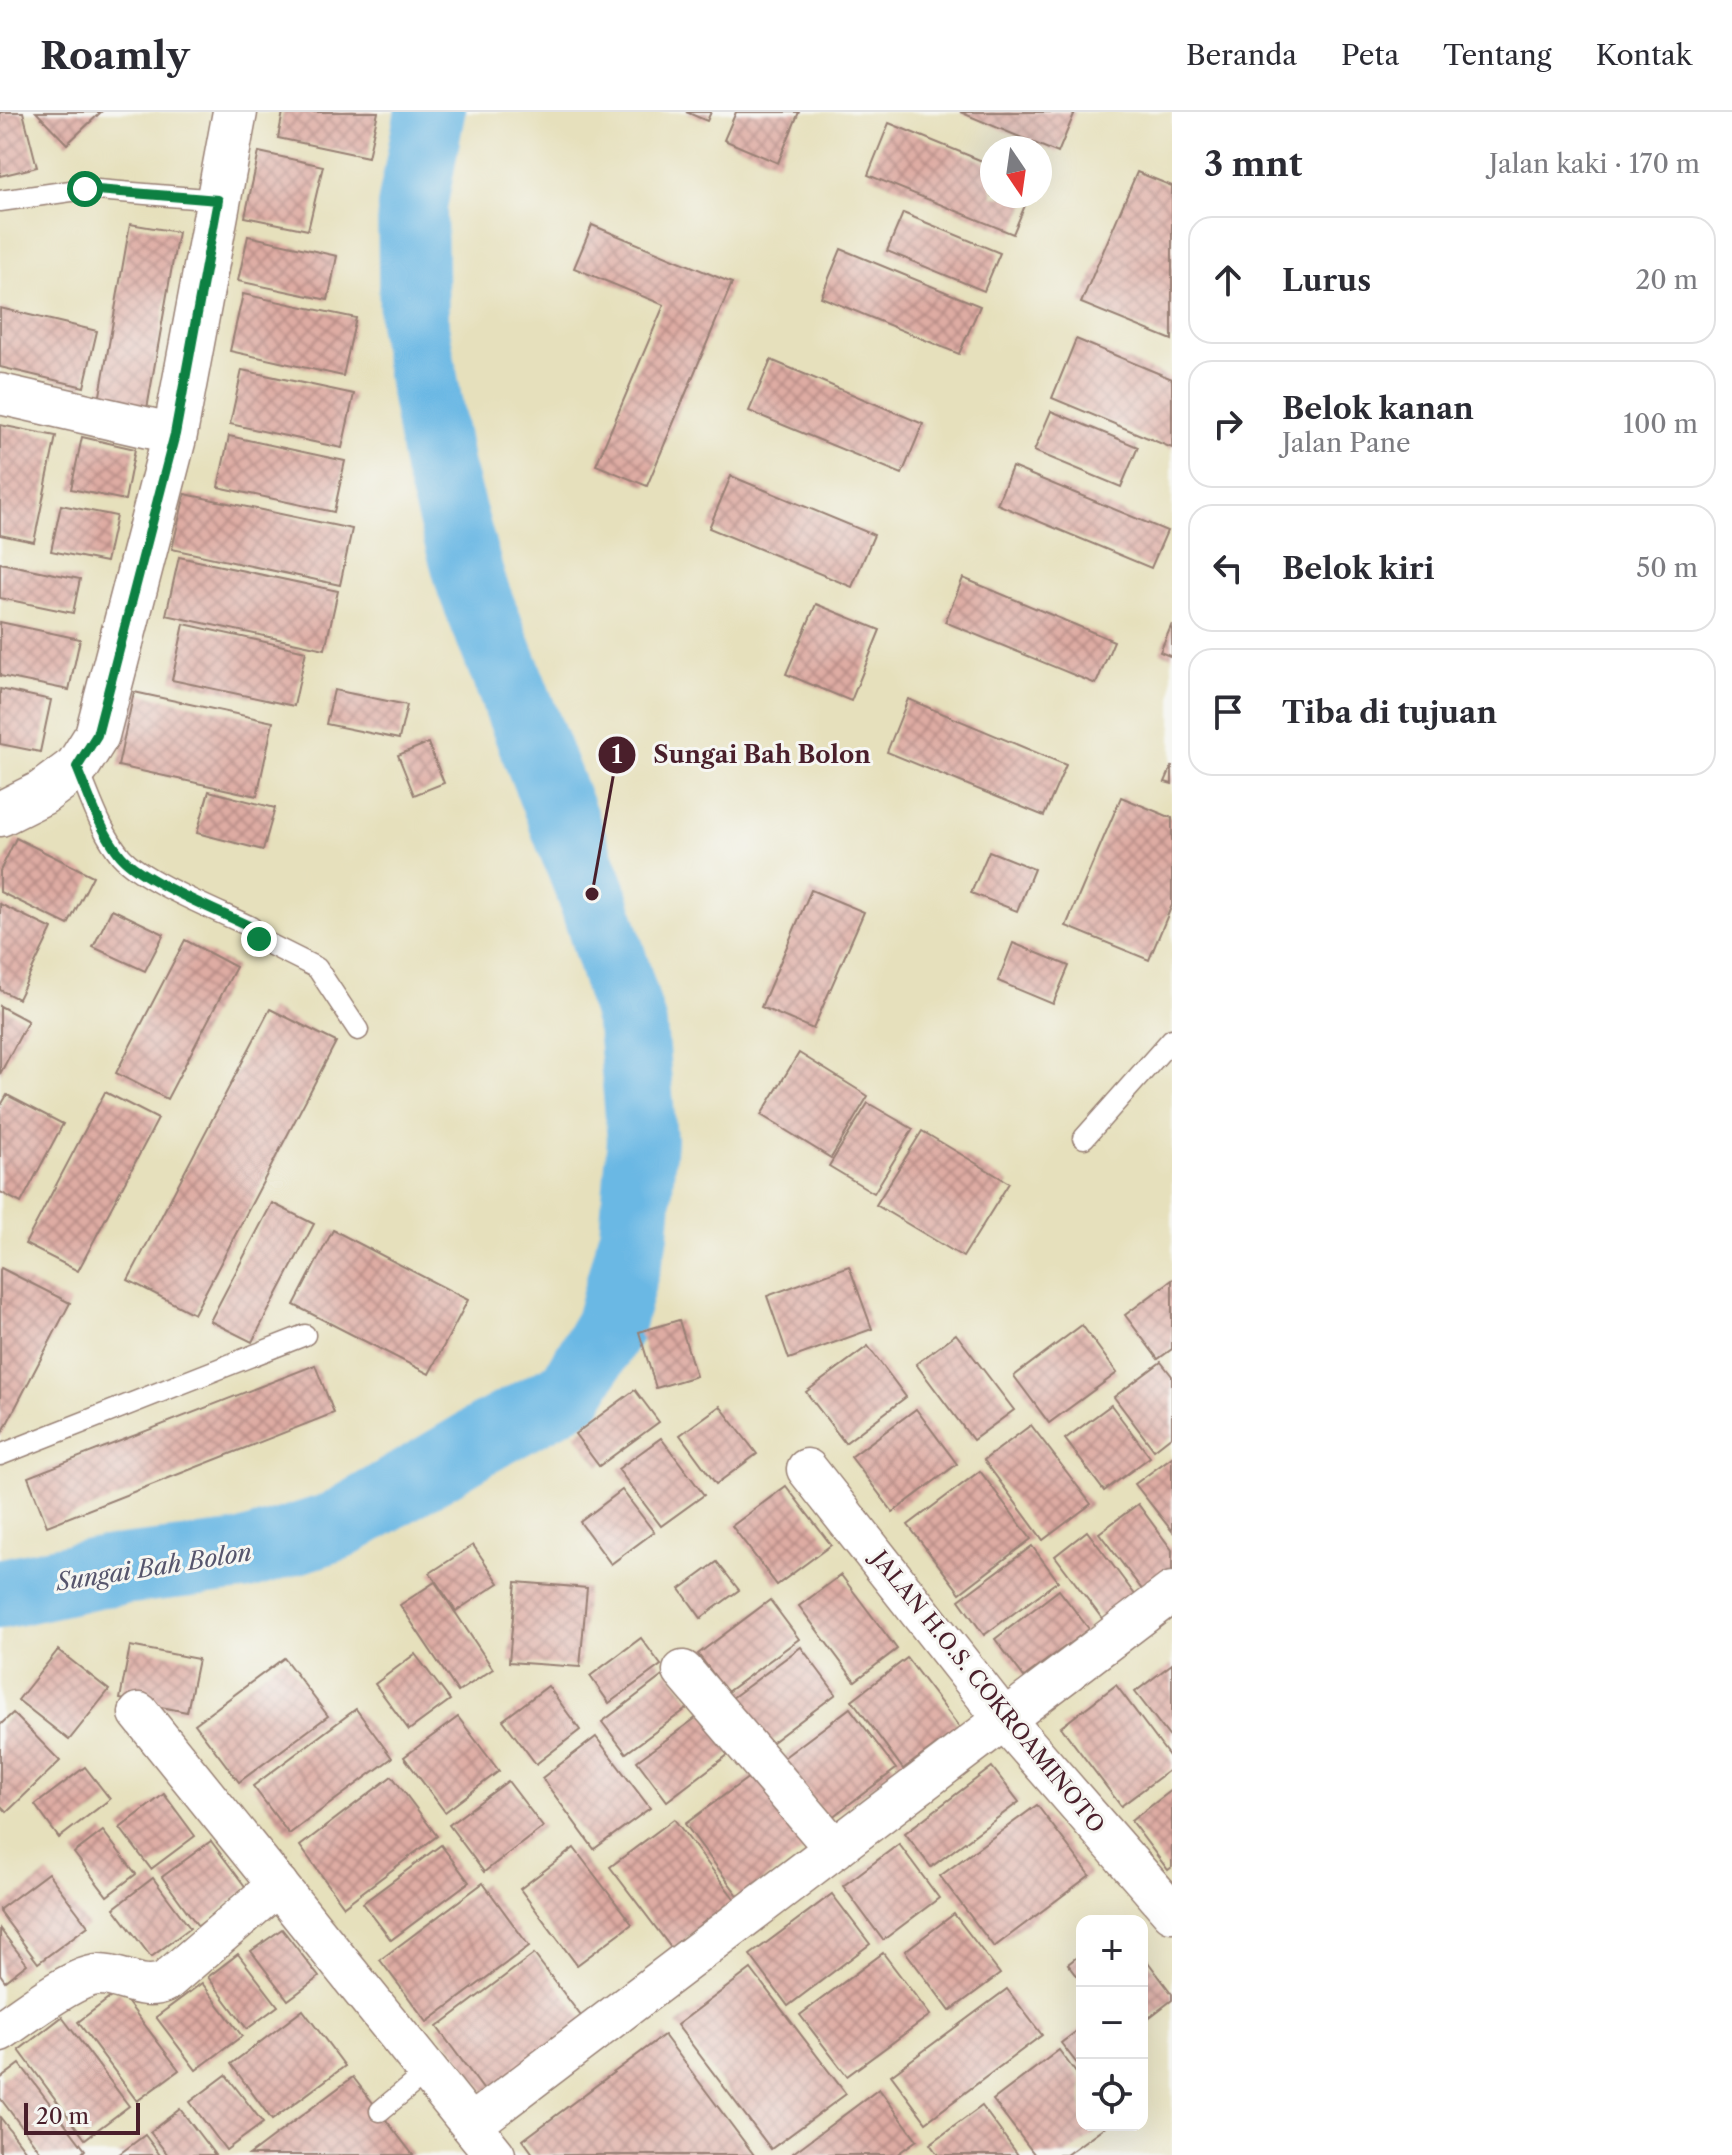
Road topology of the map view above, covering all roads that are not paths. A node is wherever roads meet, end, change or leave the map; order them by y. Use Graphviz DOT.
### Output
graph roads {
  1 [pos="235,112"];
  2 [pos="218,200"];
  3 [pos="0,201"];
  4 [pos="0,394"];
  5 [pos="175,434"];
  6 [pos="77,767"];
  7 [pos="0,814"];
  8 [pos="358,1030"];
  9 [pos="1172,1039"];
  10 [pos="1084,1138"];
  11 [pos="305,1335"];
  12 [pos="0,1455"];
  13 [pos="807,1469"];
  14 [pos="1172,1592"];
  15 [pos="683,1671"];
  16 [pos="139,1713"];
  17 [pos="1004,1719"];
  18 [pos="835,1849"];
  19 [pos="278,1885"];
  20 [pos="1172,1912"];
  21 [pos="0,2031"];
  22 [pos="428,2071"];
  23 [pos="380,2111"];
  24 [pos="483,2140"];
  1 -- 2 [label="street"];
  2 -- 3 [label="lane"];
  2 -- 5 [label="street"];
  4 -- 5 [label="street"];
  5 -- 6 [label="street"];
  6 -- 7 [label="street"];
  6 -- 8 [label="lane"];
  9 -- 10 [label="lane"];
  11 -- 12 [label="lane"];
  13 -- 17 [label="street, JALAN H.O.S. COKROAMINOTO"];
  14 -- 17 [label="street"];
  15 -- 18 [label="street"];
  16 -- 19 [label="street"];
  17 -- 18 [label="street"];
  17 -- 20 [label="street, JALAN H.O.S. COKROAMINOTO"];
  18 -- 24 [label="street"];
  19 -- 21 [label="street"];
  19 -- 22 [label="street"];
  22 -- 23 [label="lane"];
  22 -- 24 [label="street"];
}
